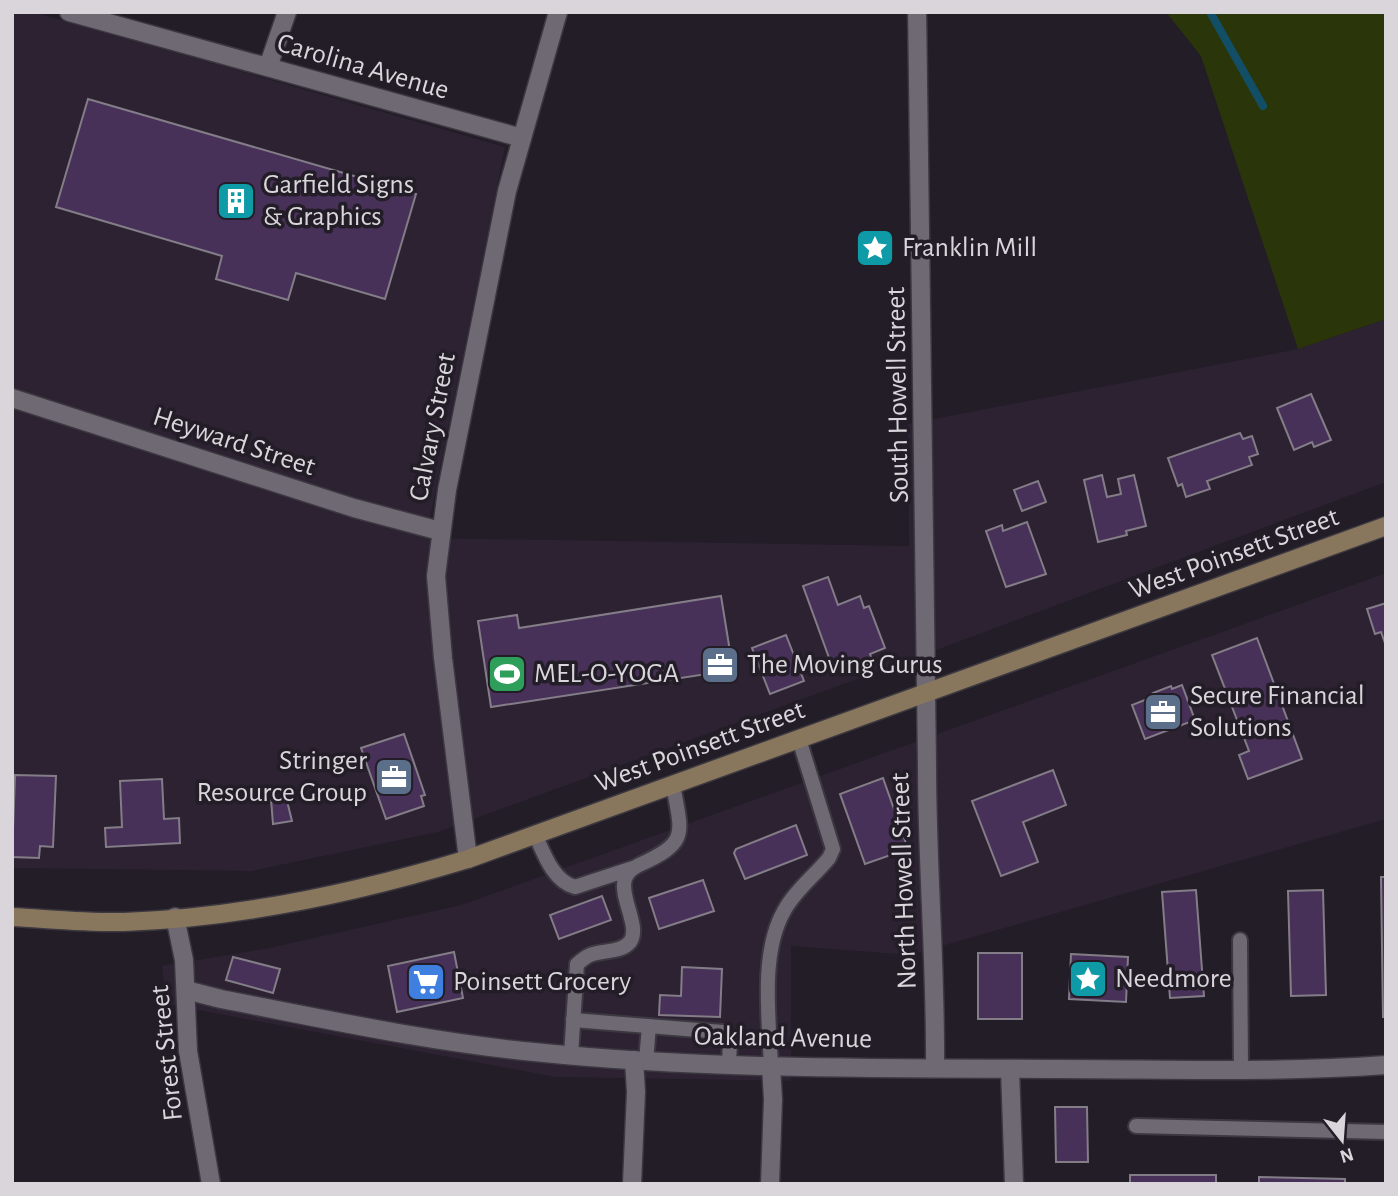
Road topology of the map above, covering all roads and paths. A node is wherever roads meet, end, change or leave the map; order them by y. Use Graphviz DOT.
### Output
graph roads {
  1 [pos="69,12"];
  2 [pos="287,12"];
  3 [pos="558,12"];
  4 [pos="917,12"];
  5 [pos="268,67"];
  6 [pos="522,138"];
  7 [pos="12,398"];
  8 [pos="1386,526"];
  9 [pos="440,531"];
  10 [pos="928,693"];
  11 [pos="800,739"];
  12 [pos="673,785"];
  13 [pos="535,835"];
  14 [pos="468,859"];
  15 [pos="633,868"];
  16 [pos="12,916"];
  17 [pos="175,917"];
  18 [pos="1240,940"];
  19 [pos="186,990"];
  20 [pos="573,1020"];
  21 [pos="649,1026"];
  22 [pos="571,1055"];
  23 [pos="640,1060"];
  24 [pos="729,1064"];
  25 [pos="1386,1065"];
  26 [pos="771,1066"];
  27 [pos="934,1068"];
  28 [pos="1010,1069"];
  29 [pos="1241,1069"];
  30 [pos="1136,1126"];
  31 [pos="1386,1132"];
  32 [pos="211,1184"];
  33 [pos="632,1184"];
  34 [pos="770,1184"];
  35 [pos="1014,1184"];
  1 -- 5 [label="street, Carolina Avenue"];
  2 -- 5 [label="street"];
  3 -- 6 [label="street, Calvary Street"];
  4 -- 10 [label="street, South Howell Street"];
  5 -- 6 [label="street, Carolina Avenue"];
  6 -- 9 [label="street, Calvary Street"];
  7 -- 9 [label="street, Heyward Street"];
  8 -- 10 [label="main road, West Poinsett Street"];
  9 -- 14 [label="street, Calvary Street"];
  10 -- 11 [label="main road, West Poinsett Street"];
  10 -- 27 [label="street, North Howell Street"];
  11 -- 12 [label="main road, West Poinsett Street"];
  11 -- 26 [label="lane"];
  12 -- 13 [label="main road, West Poinsett Street"];
  12 -- 15 [label="lane"];
  13 -- 14 [label="main road, West Poinsett Street"];
  13 -- 15 [label="lane"];
  14 -- 17 [label="main road, West Poinsett Street"];
  15 -- 20 [label="lane"];
  16 -- 17 [label="main road, West Poinsett Street"];
  17 -- 19 [label="street, Forest Street"];
  18 -- 29 [label="lane"];
  19 -- 22 [label="street, Oakland Avenue"];
  19 -- 32 [label="street, Forest Street"];
  20 -- 21 [label="lane"];
  20 -- 22 [label="lane"];
  21 -- 23 [label="lane"];
  21 -- 24 [label="lane"];
  22 -- 23 [label="street, Oakland Avenue"];
  23 -- 24 [label="street, Oakland Avenue"];
  23 -- 33 [label="street"];
  24 -- 26 [label="street, Oakland Avenue"];
  25 -- 29 [label="street, Oakland Avenue"];
  26 -- 27 [label="street, Oakland Avenue"];
  26 -- 34 [label="street"];
  27 -- 28 [label="street, Oakland Avenue"];
  28 -- 29 [label="street, Oakland Avenue"];
  28 -- 35 [label="street"];
  30 -- 31 [label="lane"];
}
